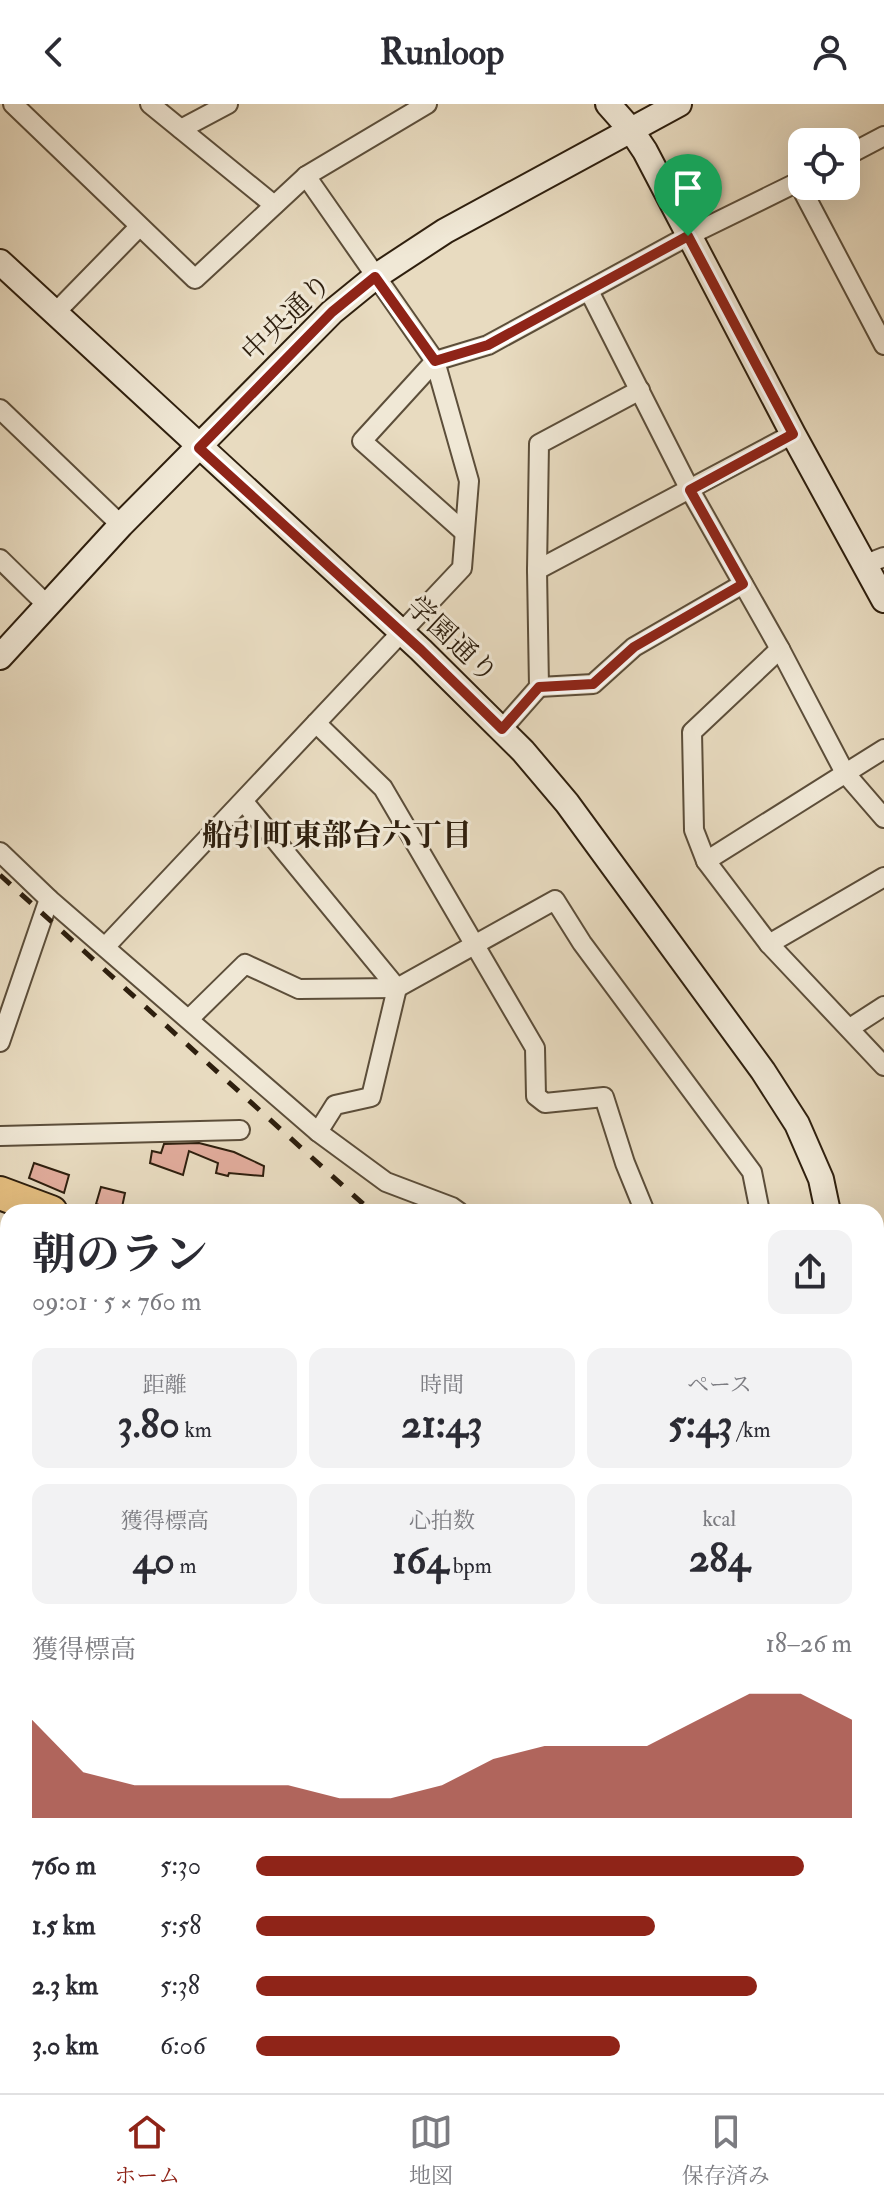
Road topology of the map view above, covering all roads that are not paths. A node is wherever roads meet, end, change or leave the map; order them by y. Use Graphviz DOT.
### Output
graph roads {
  1 [pos="13,104"];
  2 [pos="150,104"];
  3 [pos="228,104"];
  4 [pos="427,104"];
  5 [pos="608,104"];
  6 [pos="679,104"];
  7 [pos="181,129"];
  8 [pos="631,130"];
  9 [pos="884,136"];
  10 [pos="860,149"];
  11 [pos="306,176"];
  12 [pos="788,187"];
  13 [pos="810,200"];
  14 [pos="274,205"];
  15 [pos="139,227"];
  16 [pos="688,236"];
  17 [pos="0,262"];
  18 [pos="375,277"];
  19 [pos="589,291"];
  20 [pos="56,312"];
  21 [pos="884,345"];
  22 [pos="435,361"];
  23 [pos="640,390"];
  24 [pos="0,409"];
  25 [pos="793,434"];
  26 [pos="199,448"];
  27 [pos="690,490"];
  28 [pos="121,525"];
  29 [pos="463,531"];
  30 [pos="0,559"];
  31 [pos="875,560"];
  32 [pos="537,570"];
  33 [pos="743,584"];
  34 [pos="884,600"];
  35 [pos="47,605"];
  36 [pos="402,635"];
  37 [pos="780,649"];
  38 [pos="0,657"];
  39 [pos="539,687"];
  40 [pos="316,723"];
  41 [pos="502,729"];
  42 [pos="884,749"];
  43 [pos="845,773"];
  44 [pos="244,802"];
  45 [pos="884,818"];
  46 [pos="0,852"];
  47 [pos="706,861"];
  48 [pos="884,877"];
  49 [pos="49,899"];
  50 [pos="769,944"];
  51 [pos="106,946"];
  52 [pos="475,946"];
  53 [pos="397,988"];
  54 [pos="884,1006"];
  55 [pos="189,1019"];
  56 [pos="850,1028"];
  57 [pos="0,1042"];
  58 [pos="884,1066"];
  59 [pos="240,1130"];
  60 [pos="318,1132"];
  61 [pos="0,1136"];
  62 [pos="0,1193"];
  63 [pos="30,1204"];
  64 [pos="444,1204"];
  65 [pos="642,1204"];
  66 [pos="758,1204"];
  67 [pos="826,1204"];
  1 -- 15 [label="street"];
  2 -- 7 [label="street"];
  3 -- 7 [label="street"];
  4 -- 11 [label="street"];
  5 -- 8 [label="street"];
  6 -- 8 [label="street, 中央通り"];
  7 -- 14 [label="street"];
  8 -- 16 [label="street"];
  8 -- 18 [label="street, 中央通り"];
  9 -- 10 [label="street"];
  11 -- 14 [label="street"];
  11 -- 18 [label="street"];
  12 -- 16 [label="street"];
  13 -- 21 [label="street"];
  14 -- 15 [label="street"];
  15 -- 20 [label="street"];
  16 -- 19 [label="street"];
  16 -- 25 [label="street"];
  17 -- 20 [label="street, 学園通り"];
  18 -- 22 [label="street"];
  18 -- 26 [label="street, 中央通り"];
  19 -- 22 [label="street"];
  19 -- 23 [label="street"];
  20 -- 26 [label="street, 学園通り"];
  22 -- 29 [label="street"];
  22 -- 29 [label="street"];
  23 -- 27 [label="street"];
  23 -- 32 [label="street"];
  24 -- 28 [label="street"];
  25 -- 27 [label="street"];
  25 -- 31 [label="street"];
  26 -- 28 [label="street, 中央通り"];
  26 -- 36 [label="street, 学園通り"];
  27 -- 32 [label="street"];
  27 -- 33 [label="street"];
  28 -- 35 [label="street, 中央通り"];
  29 -- 36 [label="street"];
  30 -- 35 [label="street"];
  31 -- 34 [label="street"];
  32 -- 39 [label="street"];
  33 -- 37 [label="street"];
  33 -- 39 [label="street"];
  35 -- 38 [label="street, 中央通り"];
  36 -- 40 [label="street"];
  36 -- 41 [label="street, 学園通り"];
  37 -- 43 [label="street"];
  37 -- 47 [label="street"];
  39 -- 41 [label="street"];
  40 -- 44 [label="street"];
  40 -- 52 [label="street"];
  41 -- 67 [label="street, 学園通り"];
  42 -- 43 [label="street"];
  43 -- 45 [label="street"];
  43 -- 47 [label="street"];
  44 -- 51 [label="street"];
  44 -- 53 [label="street"];
  46 -- 49 [label="street"];
  47 -- 50 [label="street"];
  48 -- 50 [label="street"];
  49 -- 51 [label="street"];
  49 -- 57 [label="street"];
  50 -- 56 [label="street"];
  51 -- 55 [label="street"];
  52 -- 53 [label="street"];
  52 -- 65 [label="street"];
  52 -- 66 [label="street"];
  53 -- 55 [label="street"];
  53 -- 60 [label="street"];
  54 -- 56 [label="street"];
  55 -- 60 [label="street"];
  56 -- 58 [label="street"];
  59 -- 61 [label="street"];
  60 -- 64 [label="street"];
  62 -- 63 [label="highway"];
}
